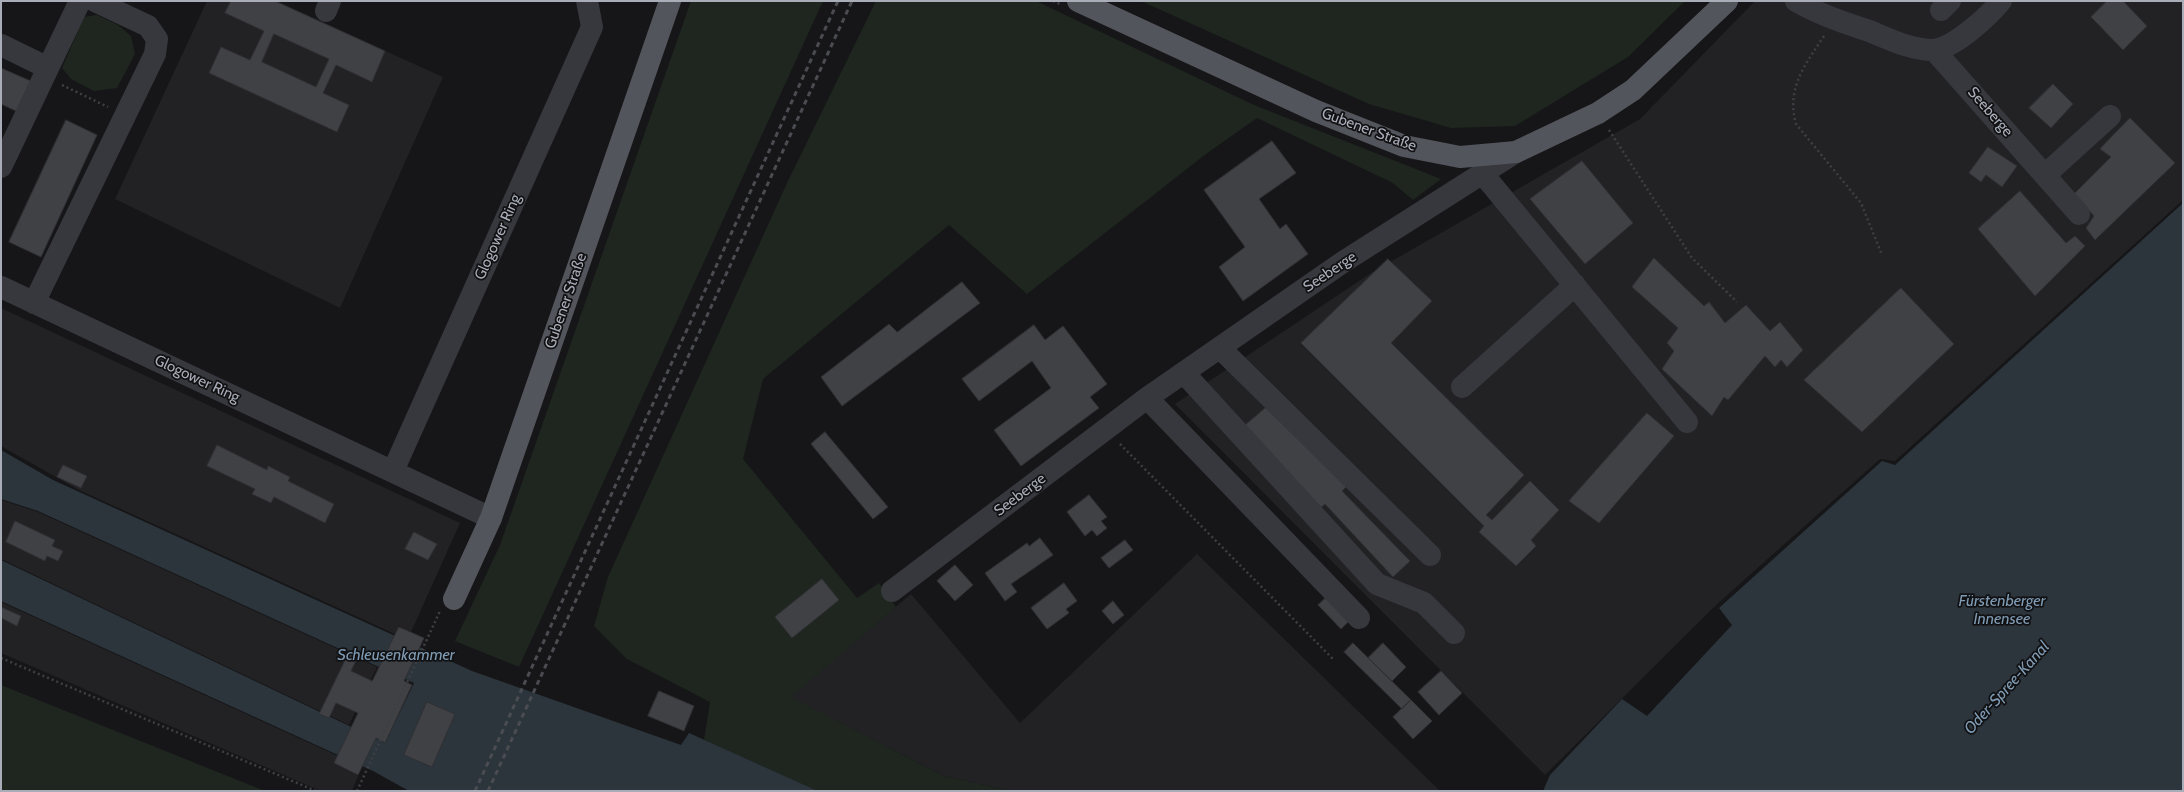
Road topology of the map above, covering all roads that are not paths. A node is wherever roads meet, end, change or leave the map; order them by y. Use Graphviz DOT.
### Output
graph roads {
  1 [pos="80,1"];
  2 [pos="94,1"];
  3 [pos="587,1"];
  4 [pos="670,1"];
  5 [pos="1728,1"];
  6 [pos="1796,1"];
  7 [pos="2001,1"];
  8 [pos="1072,4"];
  9 [pos="1,45"];
  10 [pos="1934,50"];
  11 [pos="46,72"];
  12 [pos="2110,116"];
  13 [pos="1516,152"];
  14 [pos="1,168"];
  15 [pos="1483,174"];
  16 [pos="2045,175"];
  17 [pos="2079,214"];
  18 [pos="1575,285"];
  19 [pos="1,288"];
  20 [pos="34,303"];
  21 [pos="1220,348"];
  22 [pos="1184,373"];
  23 [pos="1462,387"];
  24 [pos="1147,398"];
  25 [pos="1687,422"];
  26 [pos="393,471"];
  27 [pos="491,518"];
  28 [pos="1430,555"];
  29 [pos="892,591"];
  30 [pos="447,604"];
  31 [pos="1359,618"];
  32 [pos="1454,632"];
  1 -- 11 [label="street"];
  2 -- 20 [label="street"];
  3 -- 26 [label="street, Glogower Ring"];
  4 -- 27 [label="main road, Gubener Straße"];
  5 -- 13 [label="main road, Gubener Straße"];
  6 -- 10 [label="street"];
  7 -- 10 [label="street"];
  8 -- 13 [label="main road, Gubener Straße"];
  9 -- 11 [label="street"];
  10 -- 16 [label="street, Seeberge"];
  11 -- 14 [label="street"];
  12 -- 16 [label="street"];
  13 -- 15 [label="street, Seeberge"];
  15 -- 18 [label="street"];
  15 -- 21 [label="street, Seeberge"];
  16 -- 17 [label="street, Seeberge"];
  18 -- 23 [label="street"];
  18 -- 25 [label="street"];
  19 -- 20 [label="street, Glogower Ring"];
  20 -- 26 [label="street, Glogower Ring"];
  21 -- 22 [label="street, Seeberge"];
  21 -- 28 [label="street"];
  22 -- 24 [label="street, Seeberge"];
  22 -- 32 [label="street"];
  24 -- 29 [label="street, Seeberge"];
  24 -- 31 [label="street"];
  26 -- 27 [label="street, Glogower Ring"];
  27 -- 30 [label="main road, Gubener Straße"];
}
